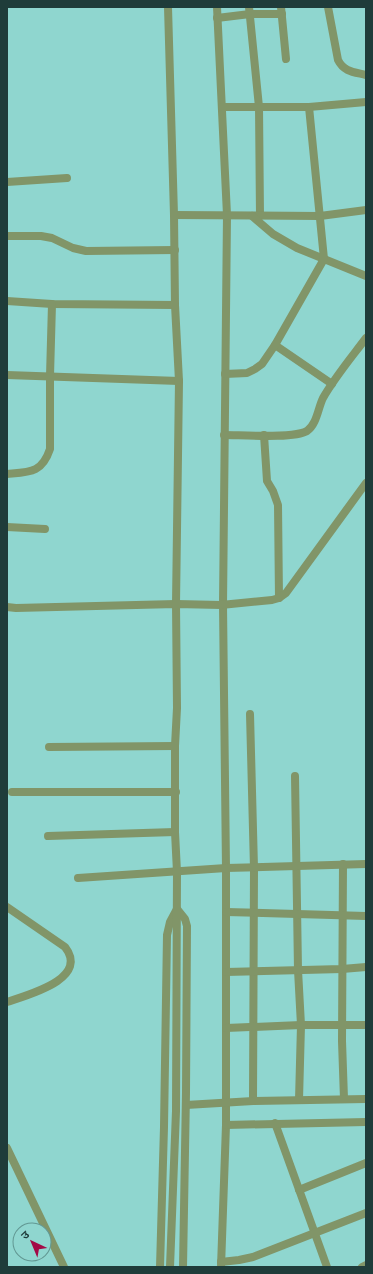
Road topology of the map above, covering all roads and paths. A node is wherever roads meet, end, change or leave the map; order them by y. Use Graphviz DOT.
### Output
graph roads {
  1 [pos="168,7"];
  2 [pos="216,7"];
  3 [pos="328,7"];
  4 [pos="249,10"];
  5 [pos="282,10"];
  6 [pos="217,18"];
  7 [pos="286,58"];
  8 [pos="366,75"];
  9 [pos="366,102"];
  10 [pos="222,107"];
  11 [pos="260,107"];
  12 [pos="309,107"];
  13 [pos="67,178"];
  14 [pos="7,182"];
  15 [pos="366,210"];
  16 [pos="174,215"];
  17 [pos="227,215"];
  18 [pos="256,216"];
  19 [pos="320,216"];
  20 [pos="7,236"];
  21 [pos="175,250"];
  22 [pos="324,259"];
  23 [pos="366,276"];
  24 [pos="7,301"];
  25 [pos="52,304"];
  26 [pos="175,305"];
  27 [pos="366,338"];
  28 [pos="275,345"];
  29 [pos="225,374"];
  30 [pos="7,375"];
  31 [pos="50,376"];
  32 [pos="179,381"];
  33 [pos="332,384"];
  34 [pos="224,435"];
  35 [pos="264,435"];
  36 [pos="7,474"];
  37 [pos="366,483"];
  38 [pos="363,493"];
  39 [pos="7,527"];
  40 [pos="45,529"];
  41 [pos="279,598"];
  42 [pos="176,604"];
  43 [pos="222,605"];
  44 [pos="7,606"];
  45 [pos="250,714"];
  46 [pos="175,746"];
  47 [pos="49,747"];
  48 [pos="295,776"];
  49 [pos="12,792"];
  50 [pos="176,792"];
  51 [pos="175,832"];
  52 [pos="48,836"];
  53 [pos="343,864"];
  54 [pos="366,864"];
  55 [pos="296,866"];
  56 [pos="254,868"];
  57 [pos="224,869"];
  58 [pos="177,872"];
  59 [pos="78,878"];
  60 [pos="7,907"];
  61 [pos="177,909"];
  62 [pos="226,912"];
  63 [pos="254,913"];
  64 [pos="297,914"];
  65 [pos="343,915"];
  66 [pos="366,916"];
  67 [pos="366,967"];
  68 [pos="342,969"];
  69 [pos="298,970"];
  70 [pos="226,972"];
  71 [pos="254,972"];
  72 [pos="7,1002"];
  73 [pos="342,1024"];
  74 [pos="301,1025"];
  75 [pos="366,1025"];
  76 [pos="254,1027"];
  77 [pos="226,1028"];
  78 [pos="344,1099"];
  79 [pos="366,1099"];
  80 [pos="299,1100"];
  81 [pos="253,1101"];
  82 [pos="223,1103"];
  83 [pos="186,1105"];
  84 [pos="366,1122"];
  85 [pos="275,1123"];
  86 [pos="226,1125"];
  87 [pos="7,1148"];
  88 [pos="366,1163"];
  89 [pos="299,1190"];
  90 [pos="366,1213"];
  91 [pos="315,1233"];
  92 [pos="221,1264"];
  93 [pos="366,1265"];
  94 [pos="64,1267"];
  95 [pos="160,1267"];
  96 [pos="170,1267"];
  97 [pos="183,1267"];
  98 [pos="327,1267"];
  99 [pos="362,1267"];
  1 -- 16 [label="street"];
  2 -- 6 [label="street"];
  3 -- 8 [label="street"];
  4 -- 5 [label="street"];
  4 -- 6 [label="street"];
  4 -- 11 [label="street"];
  5 -- 7 [label="street"];
  6 -- 10 [label="street"];
  9 -- 12 [label="street"];
  10 -- 11 [label="street"];
  10 -- 17 [label="street"];
  11 -- 12 [label="street"];
  11 -- 18 [label="street"];
  12 -- 19 [label="street"];
  13 -- 14 [label="street"];
  15 -- 19 [label="street"];
  16 -- 17 [label="street"];
  16 -- 21 [label="street"];
  17 -- 18 [label="street"];
  17 -- 29 [label="street"];
  18 -- 19 [label="street"];
  18 -- 22 [label="street"];
  19 -- 22 [label="street"];
  20 -- 21 [label="street"];
  21 -- 26 [label="street"];
  22 -- 23 [label="street"];
  22 -- 28 [label="street"];
  24 -- 25 [label="street"];
  25 -- 26 [label="street"];
  25 -- 31 [label="street"];
  26 -- 32 [label="street"];
  27 -- 33 [label="street"];
  28 -- 29 [label="street"];
  28 -- 33 [label="street"];
  29 -- 34 [label="street"];
  30 -- 31 [label="street"];
  31 -- 32 [label="street"];
  31 -- 36 [label="street"];
  32 -- 42 [label="street"];
  33 -- 35 [label="street"];
  34 -- 35 [label="street"];
  34 -- 43 [label="street"];
  35 -- 41 [label="street"];
  37 -- 38 [label="street"];
  38 -- 41 [label="street"];
  39 -- 40 [label="street"];
  41 -- 43 [label="street"];
  42 -- 43 [label="street"];
  42 -- 44 [label="street"];
  42 -- 46 [label="street"];
  43 -- 57 [label="street"];
  45 -- 56 [label="street"];
  46 -- 47 [label="street"];
  46 -- 50 [label="street"];
  48 -- 55 [label="street"];
  49 -- 50 [label="street"];
  50 -- 51 [label="street"];
  51 -- 52 [label="street"];
  51 -- 58 [label="street"];
  53 -- 54 [label="street"];
  53 -- 55 [label="street"];
  53 -- 65 [label="street"];
  55 -- 56 [label="street"];
  55 -- 64 [label="street"];
  56 -- 57 [label="street"];
  56 -- 63 [label="street"];
  57 -- 58 [label="street"];
  57 -- 62 [label="street"];
  58 -- 59 [label="street"];
  58 -- 61 [label="street"];
  60 -- 72 [label="street"];
  61 -- 83 [label="street"];
  61 -- 95 [label="street"];
  61 -- 96 [label="street"];
  62 -- 63 [label="street"];
  62 -- 70 [label="street"];
  63 -- 64 [label="street"];
  63 -- 71 [label="street"];
  64 -- 65 [label="street"];
  64 -- 69 [label="street"];
  65 -- 66 [label="street"];
  65 -- 68 [label="street"];
  67 -- 68 [label="street"];
  68 -- 69 [label="street"];
  68 -- 73 [label="street"];
  69 -- 71 [label="street"];
  69 -- 74 [label="street"];
  70 -- 71 [label="street"];
  70 -- 77 [label="street"];
  71 -- 76 [label="street"];
  73 -- 74 [label="street"];
  73 -- 75 [label="street"];
  73 -- 78 [label="street"];
  74 -- 76 [label="street"];
  74 -- 80 [label="street"];
  76 -- 77 [label="street"];
  76 -- 81 [label="street"];
  77 -- 82 [label="street"];
  78 -- 79 [label="street"];
  78 -- 80 [label="street"];
  80 -- 81 [label="street"];
  81 -- 82 [label="street"];
  82 -- 83 [label="street"];
  82 -- 86 [label="street"];
  83 -- 97 [label="street"];
  84 -- 85 [label="street"];
  85 -- 86 [label="street"];
  85 -- 89 [label="street"];
  86 -- 92 [label="street"];
  87 -- 94 [label="street"];
  88 -- 89 [label="street"];
  89 -- 91 [label="street"];
  90 -- 91 [label="street"];
  91 -- 92 [label="street"];
  91 -- 98 [label="street"];
  93 -- 99 [label="street"];
}
